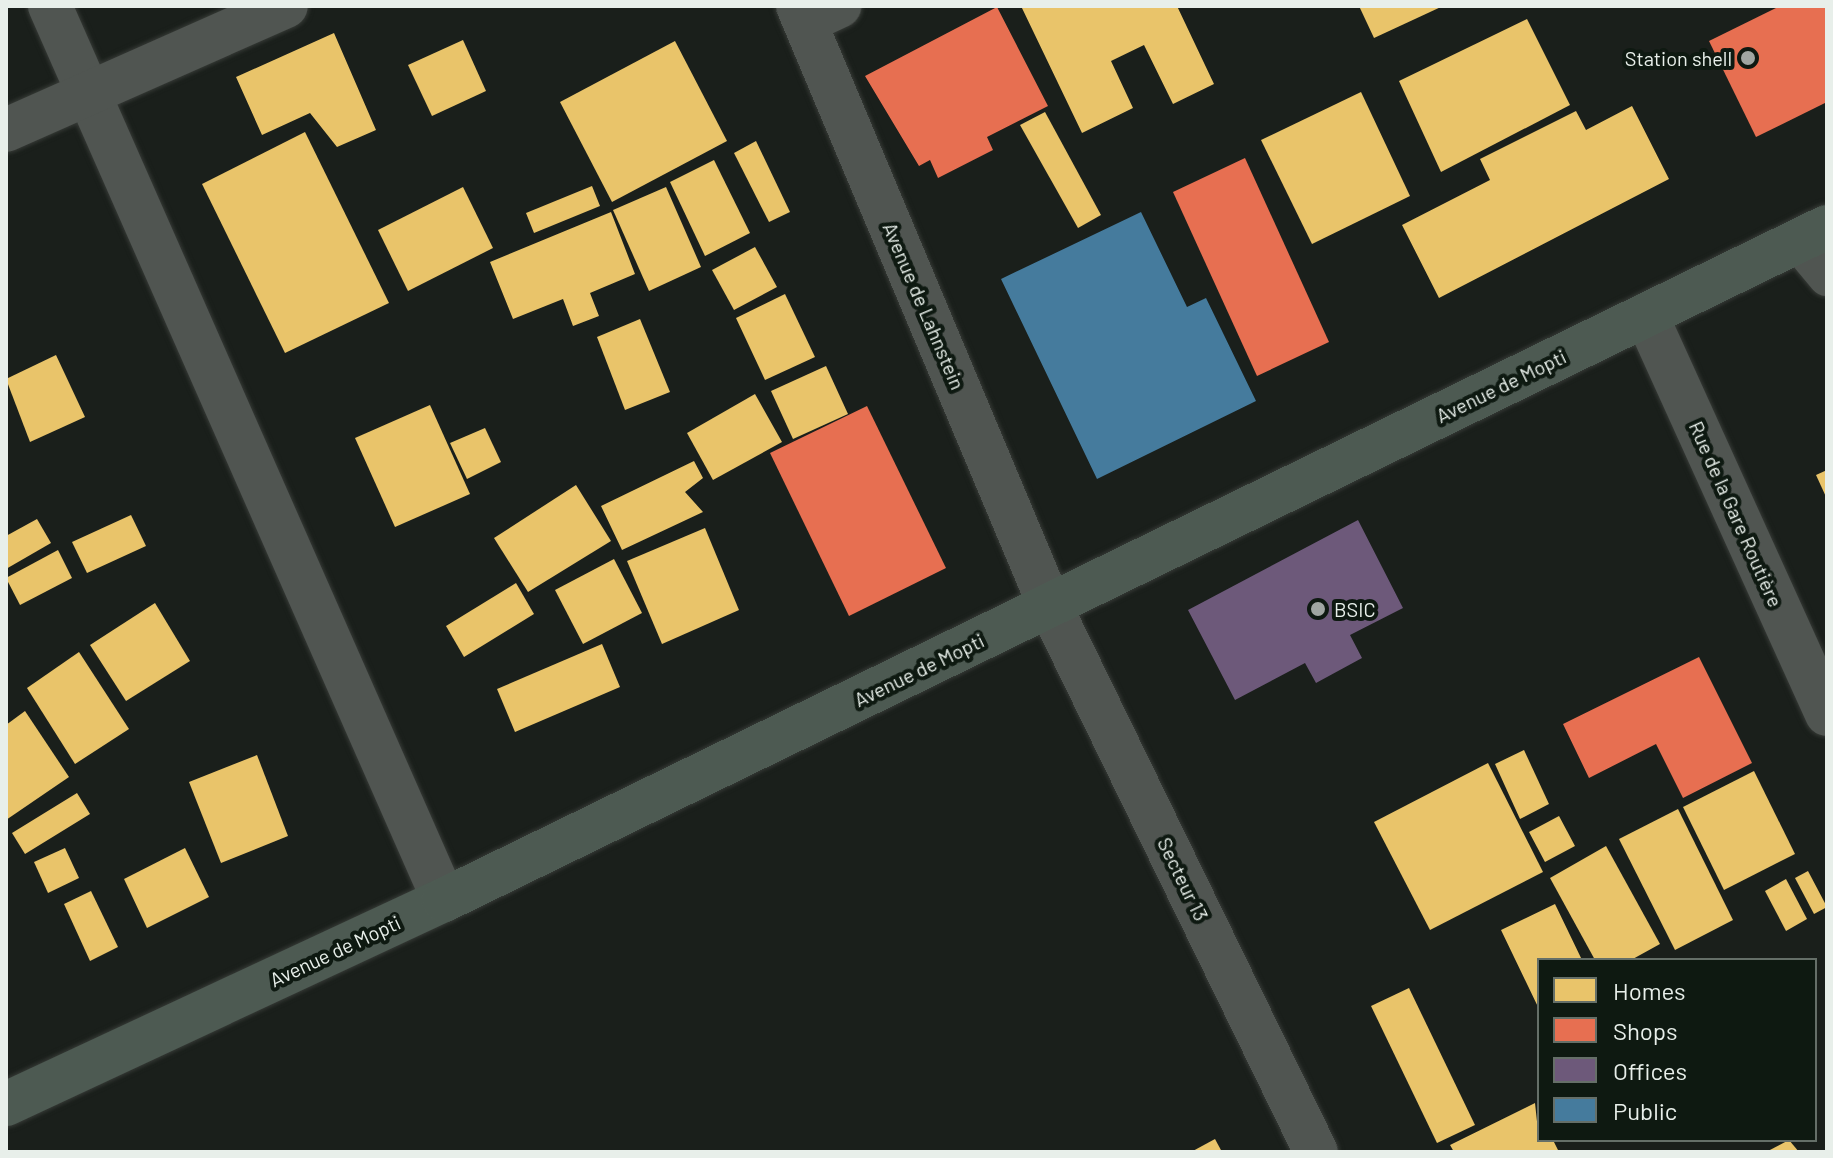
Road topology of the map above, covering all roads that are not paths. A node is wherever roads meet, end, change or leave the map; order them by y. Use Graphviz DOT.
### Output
graph roads {
  1 [pos="50,6"];
  2 [pos="286,6"];
  3 [pos="814,11"];
  4 [pos="91,87"];
  5 [pos="6,130"];
  6 [pos="1812,234"];
  7 [pos="1827,277"];
  8 [pos="1646,315"];
  9 [pos="1050,606"];
  10 [pos="1827,714"];
  11 [pos="444,900"];
  12 [pos="6,1104"];
  13 [pos="1316,1152"];
  1 -- 4 [label="street"];
  2 -- 4 [label="street"];
  3 -- 9 [label="street, Avenue de Lahnstein"];
  4 -- 5 [label="street"];
  4 -- 11 [label="street"];
  6 -- 7 [label="lane"];
  6 -- 8 [label="main road, Avenue de Mopti"];
  8 -- 9 [label="main road, Avenue de Mopti"];
  8 -- 10 [label="street, Rue de la Gare Routière"];
  9 -- 11 [label="main road, Avenue de Mopti"];
  9 -- 13 [label="street, Secteur 13"];
  11 -- 12 [label="main road, Avenue de Mopti"];
}
